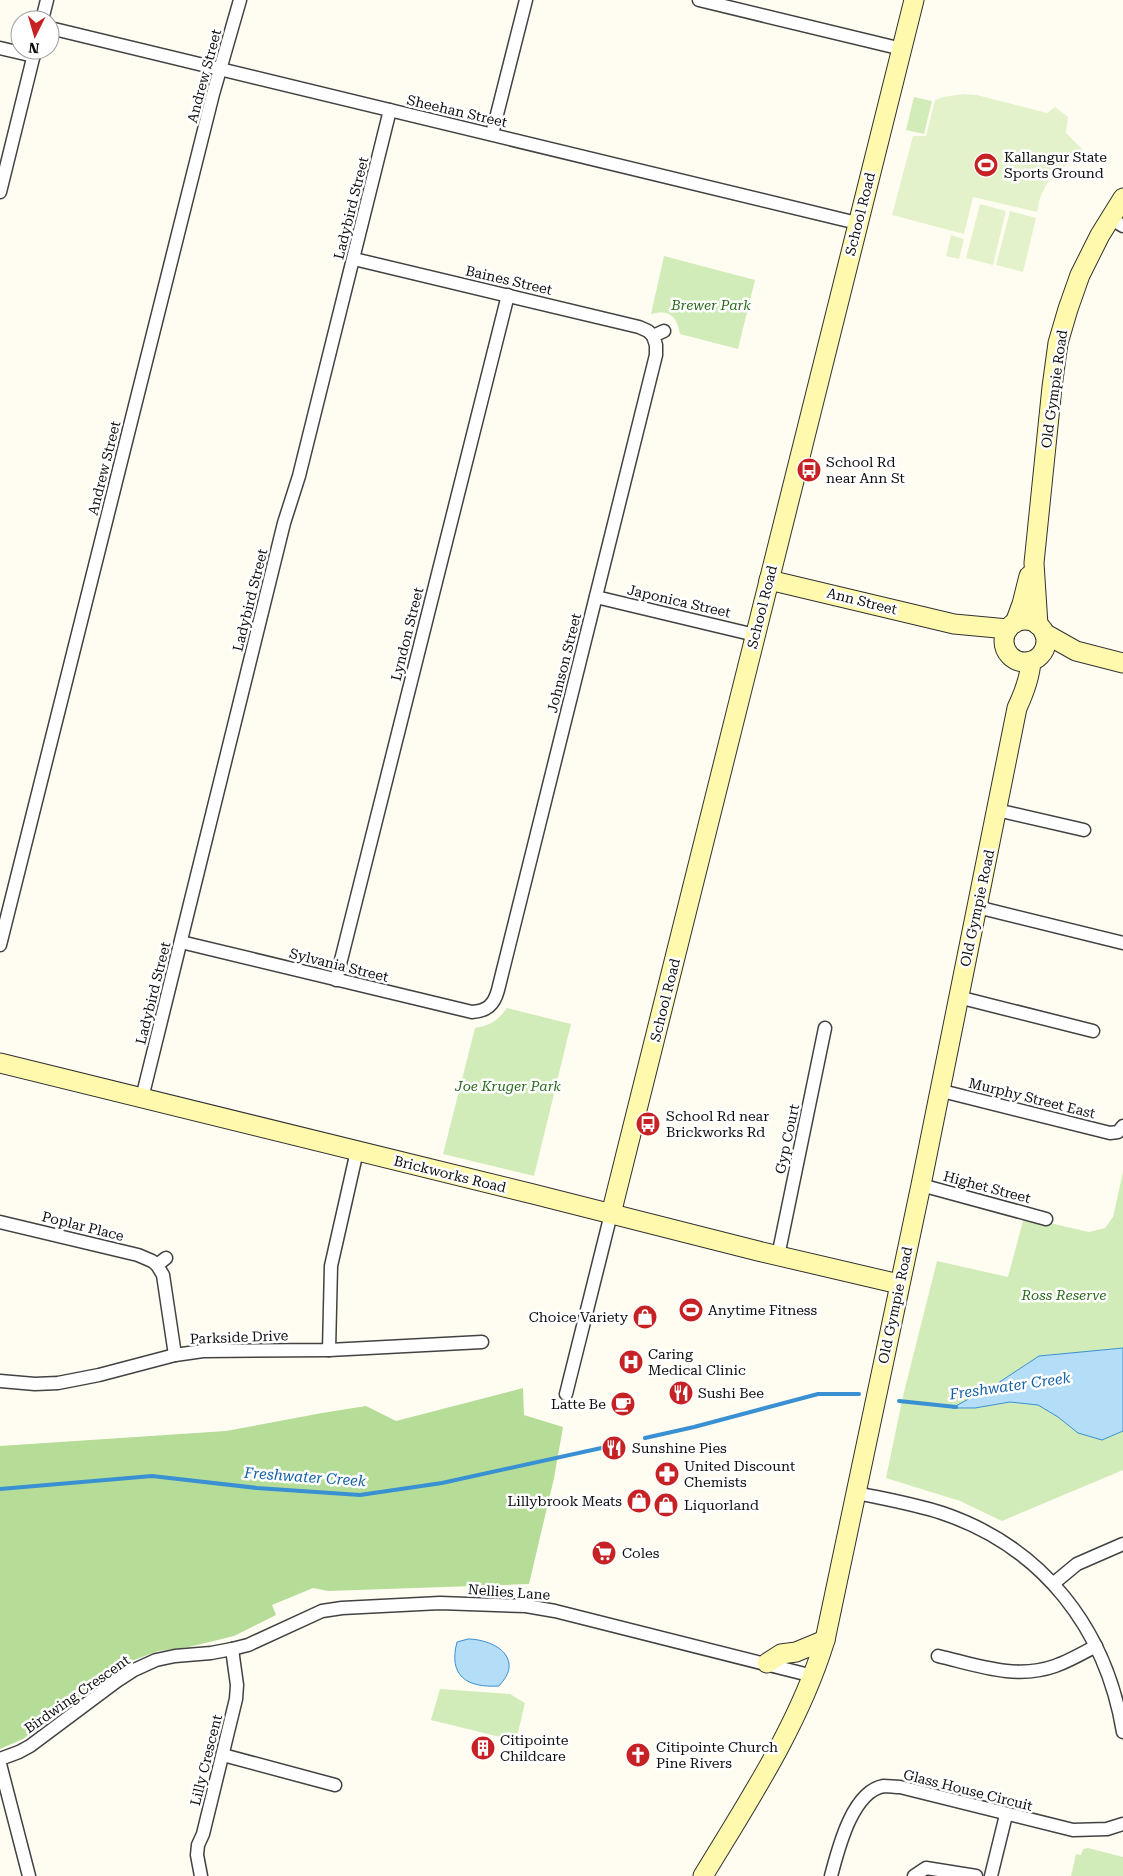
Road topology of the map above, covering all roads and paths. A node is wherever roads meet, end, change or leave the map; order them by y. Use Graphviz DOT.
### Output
graph roads {
  1 [pos="240,0"];
  2 [pos="526,0"];
  3 [pos="700,0"];
  4 [pos="914,0"];
  5 [pos="721,2"];
  6 [pos="60,30"];
  7 [pos="902,49"];
  8 [pos="32,60"];
  9 [pos="221,69"];
  10 [pos="390,110"];
  11 [pos="492,134"];
  12 [pos="0,192"];
  13 [pos="1123,198"];
  14 [pos="1117,222"];
  15 [pos="858,223"];
  16 [pos="354,259"];
  17 [pos="508,295"];
  18 [pos="658,334"];
  19 [pos="1034,563"];
  20 [pos="769,580"];
  21 [pos="596,597"];
  22 [pos="954,624"];
  23 [pos="1011,626"];
  24 [pos="1041,629"];
  25 [pos="755,635"];
  26 [pos="1076,651"];
  27 [pos="1008,654"];
  28 [pos="1035,659"];
  29 [pos="1123,663"];
  30 [pos="1017,708"];
  31 [pos="997,810"];
  32 [pos="1084,830"];
  33 [pos="977,907"];
  34 [pos="181,942"];
  35 [pos="1123,942"];
  36 [pos="0,945"];
  37 [pos="336,980"];
  38 [pos="958,997"];
  39 [pos="490,1007"];
  40 [pos="825,1028"];
  41 [pos="1093,1031"];
  42 [pos="0,1063"];
  43 [pos="938,1090"];
  44 [pos="142,1098"];
  45 [pos="1121,1129"];
  46 [pos="357,1151"];
  47 [pos="921,1185"];
  48 [pos="612,1214"];
  49 [pos="1046,1218"];
  50 [pos="0,1222"];
  51 [pos="778,1256"];
  52 [pos="899,1284"];
  53 [pos="482,1342"];
  54 [pos="329,1350"];
  55 [pos="176,1354"];
  56 [pos="0,1381"];
  57 [pos="566,1394"];
  58 [pos="857,1494"];
  59 [pos="1123,1544"];
  60 [pos="1054,1583"];
  61 [pos="825,1640"];
  62 [pos="1096,1646"];
  63 [pos="232,1649"];
  64 [pos="938,1656"];
  65 [pos="767,1663"];
  66 [pos="813,1676"];
  67 [pos="1123,1732"];
  68 [pos="223,1755"];
  69 [pos="0,1758"];
  70 [pos="0,1764"];
  71 [pos="335,1785"];
  72 [pos="1006,1814"];
  73 [pos="1123,1824"];
  74 [pos="29,1876"];
  75 [pos="200,1876"];
  76 [pos="703,1876"];
  77 [pos="831,1876"];
  78 [pos="914,1876"];
  79 [pos="976,1876"];
  80 [pos="991,1876"];
  1 -- 9 [label="street, Andrew Street"];
  2 -- 11 [label="street"];
  3 -- 5 [label="street"];
  4 -- 7 [label="street, School Road"];
  5 -- 7 [label="street"];
  6 -- 9 [label="street, Sheehan Street"];
  7 -- 15 [label="street, School Road"];
  8 -- 12 [label="street"];
  9 -- 10 [label="street, Sheehan Street"];
  9 -- 36 [label="street, Andrew Street"];
  10 -- 11 [label="street, Sheehan Street"];
  10 -- 16 [label="street, Ladybird Street"];
  11 -- 15 [label="street, Sheehan Street"];
  13 -- 14 [label="street, Old Gympie Road"];
  14 -- 19 [label="street, Old Gympie Road"];
  15 -- 20 [label="street, School Road"];
  16 -- 17 [label="street, Baines Street"];
  16 -- 34 [label="street, Ladybird Street"];
  17 -- 18 [label="street, Baines Street"];
  17 -- 37 [label="street, Lyndon Street"];
  18 -- 21 [label="street, Johnson Street"];
  19 -- 23 [label="street, Old Gympie Road"];
  19 -- 24 [label="street, Old Gympie Road"];
  20 -- 22 [label="street, Ann Street"];
  20 -- 25 [label="street, School Road"];
  21 -- 25 [label="street, Japonica Street"];
  21 -- 39 [label="street, Johnson Street"];
  22 -- 23 [label="street, Ann Street"];
  22 -- 27 [label="street, Ann Street"];
  23 -- 24 [label="street"];
  23 -- 27 [label="street"];
  24 -- 26 [label="street"];
  24 -- 28 [label="street"];
  25 -- 48 [label="street, School Road"];
  26 -- 28 [label="street"];
  26 -- 29 [label="street"];
  27 -- 28 [label="street"];
  27 -- 30 [label="street, Old Gympie Road"];
  28 -- 30 [label="street, Old Gympie Road"];
  30 -- 31 [label="street, Old Gympie Road"];
  31 -- 32 [label="street"];
  31 -- 33 [label="street, Old Gympie Road"];
  33 -- 35 [label="street"];
  33 -- 38 [label="street, Old Gympie Road"];
  34 -- 37 [label="street, Sylvania Street"];
  34 -- 44 [label="street, Ladybird Street"];
  37 -- 39 [label="street, Sylvania Street"];
  38 -- 41 [label="street"];
  38 -- 43 [label="street, Old Gympie Road"];
  40 -- 51 [label="street, Gyp Court"];
  42 -- 44 [label="street, Brickworks Road"];
  43 -- 45 [label="street, Murphy Street East"];
  43 -- 47 [label="street, Old Gympie Road"];
  44 -- 46 [label="street, Brickworks Road"];
  46 -- 48 [label="street, Brickworks Road"];
  46 -- 54 [label="street"];
  47 -- 49 [label="street, Highet Street"];
  47 -- 52 [label="street, Old Gympie Road"];
  48 -- 51 [label="street, Brickworks Road"];
  48 -- 57 [label="street"];
  50 -- 55 [label="street, Poplar Place"];
  51 -- 52 [label="street, Brickworks Road"];
  52 -- 58 [label="street, Old Gympie Road"];
  53 -- 54 [label="street, Parkside Drive"];
  54 -- 55 [label="street, Parkside Drive"];
  55 -- 56 [label="street, Parkside Drive"];
  58 -- 60 [label="street"];
  58 -- 61 [label="street, Old Gympie Road"];
  59 -- 60 [label="street"];
  60 -- 62 [label="street"];
  61 -- 65 [label="street"];
  61 -- 66 [label="street, Old Gympie Road"];
  62 -- 64 [label="street"];
  62 -- 67 [label="street"];
  63 -- 65 [label="street, Nellies Lane"];
  63 -- 68 [label="street, Lilly Crescent"];
  63 -- 69 [label="street, Birdwing Crescent"];
  65 -- 66 [label="street, Nellies Lane"];
  66 -- 76 [label="street, Old Gympie Road"];
  68 -- 71 [label="street"];
  68 -- 75 [label="street, Lilly Crescent"];
  70 -- 74 [label="street"];
  72 -- 73 [label="street, Glass House Circuit"];
  72 -- 77 [label="street, Glass House Circuit"];
  72 -- 80 [label="street"];
  78 -- 79 [label="street"];
}
